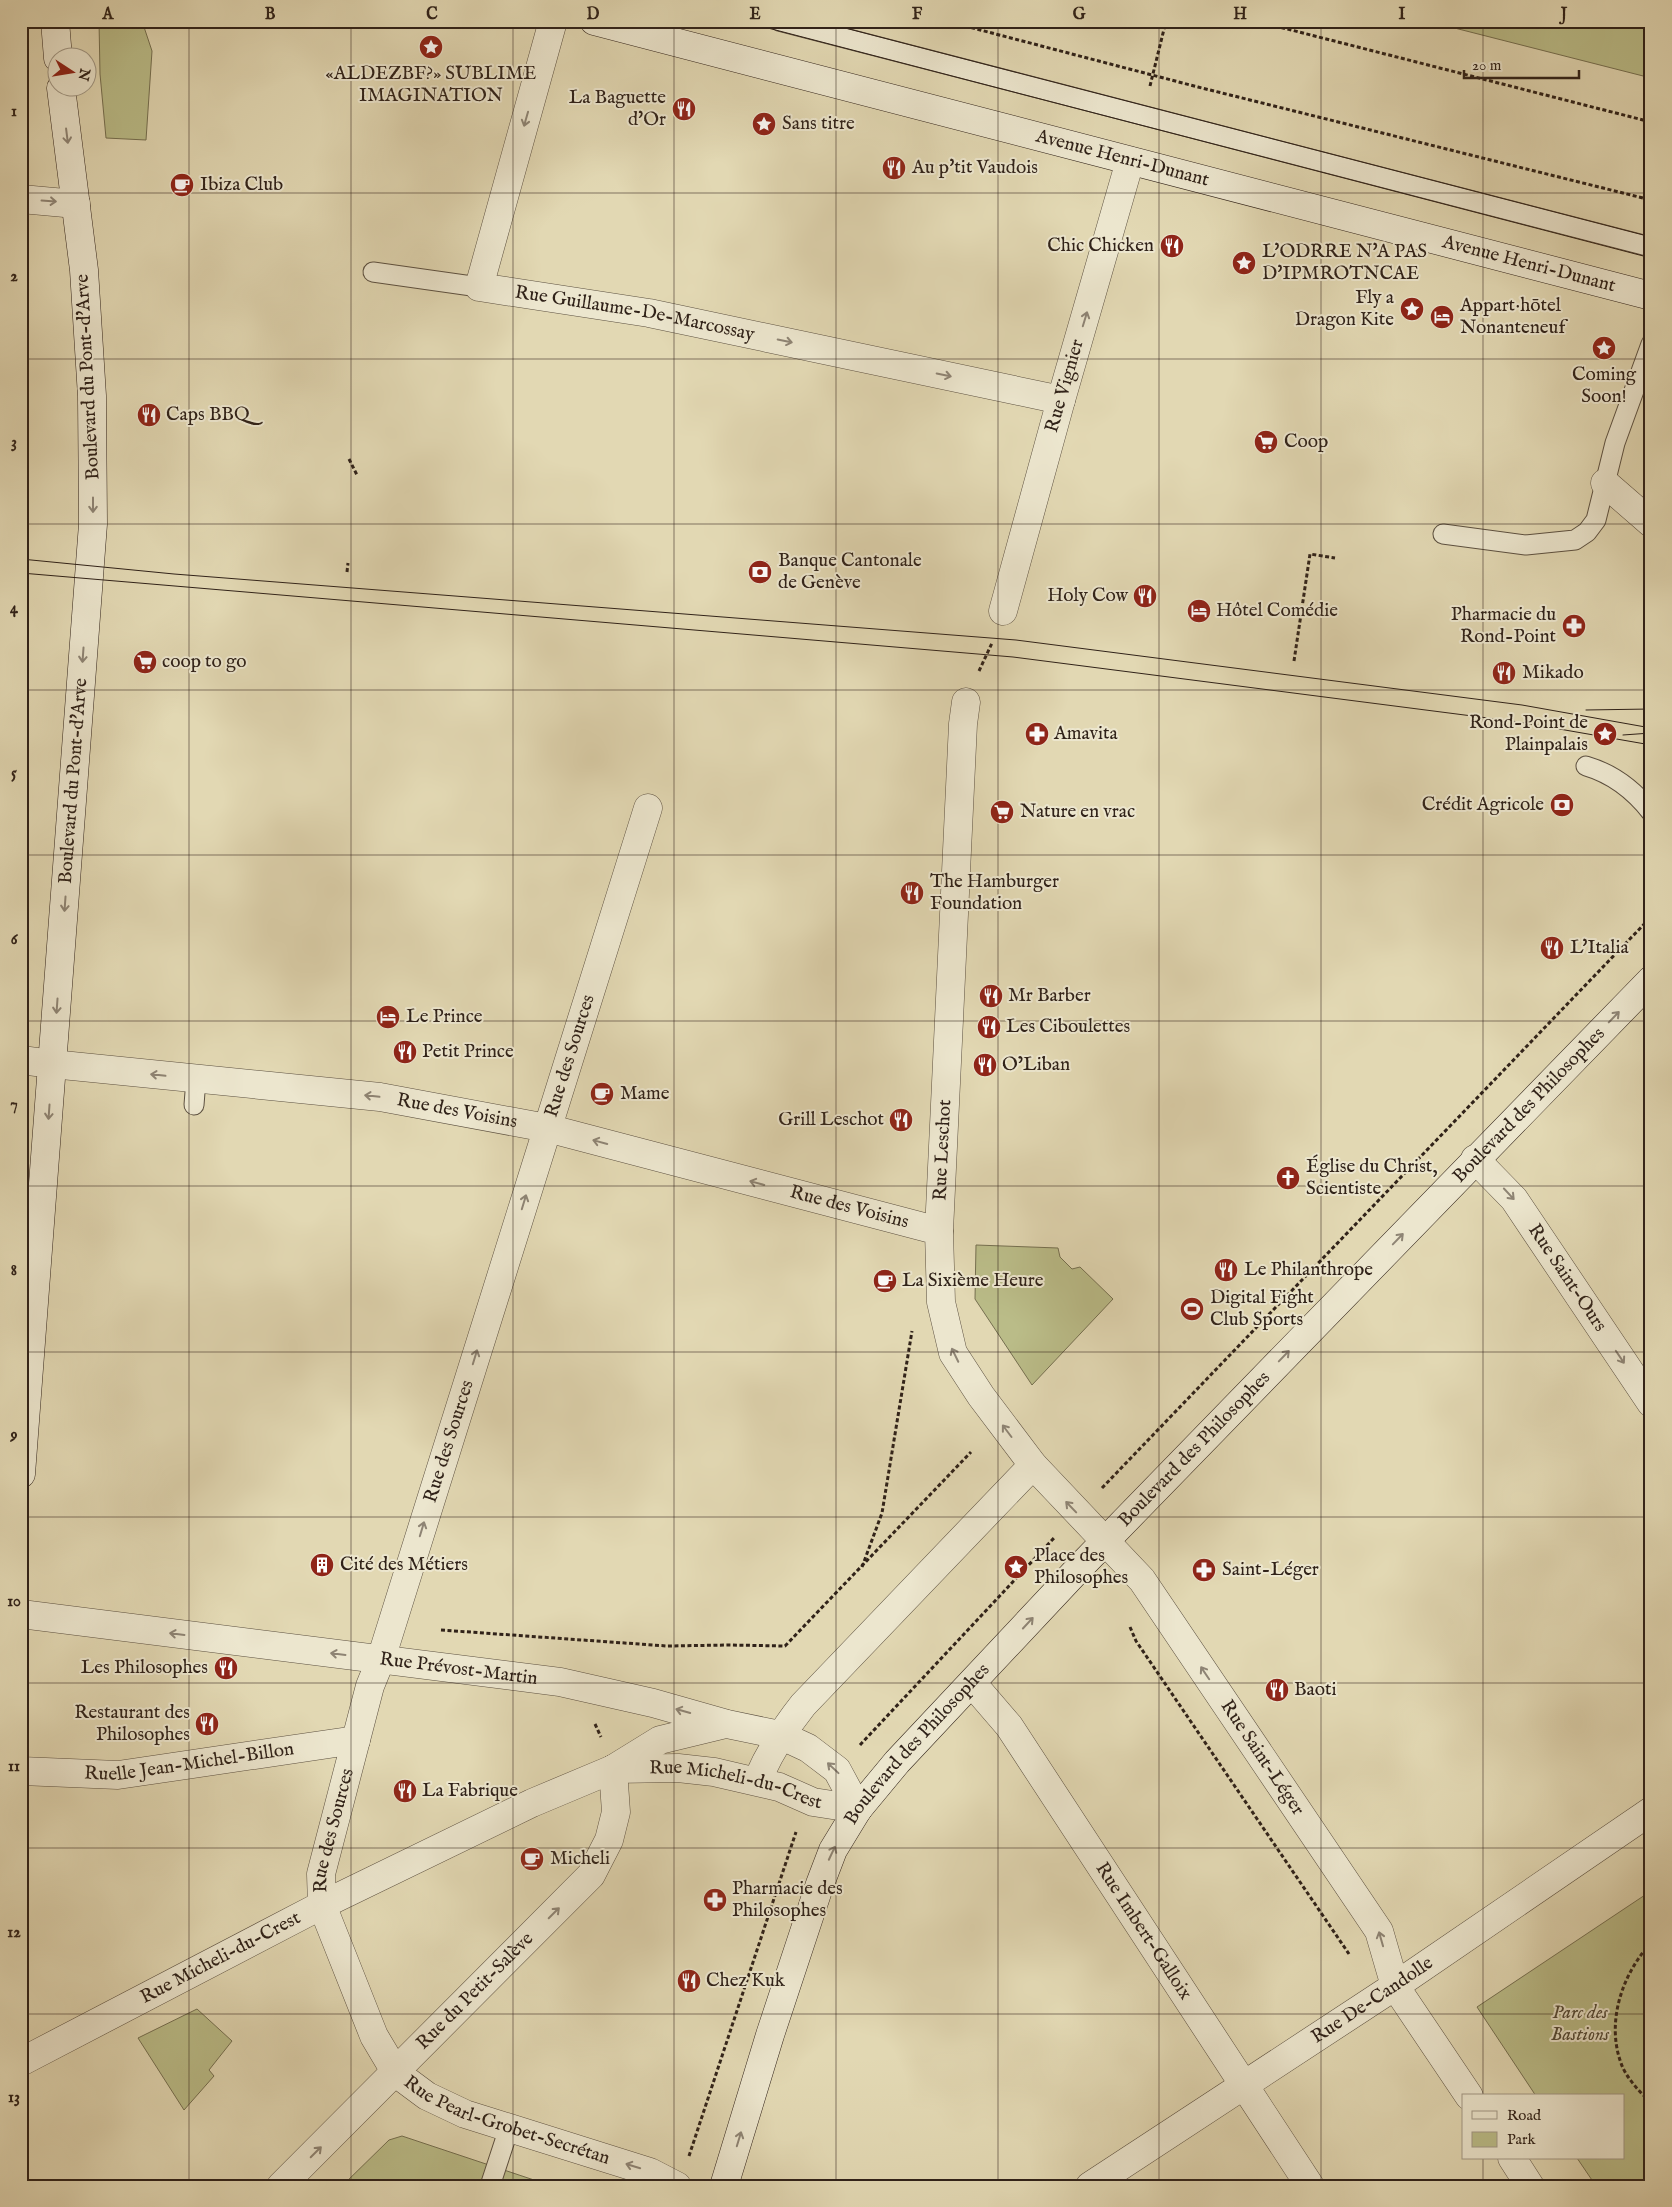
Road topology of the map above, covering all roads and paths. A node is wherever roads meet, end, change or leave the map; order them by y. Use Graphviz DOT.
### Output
graph roads {
  1 [pos="56,21"];
  2 [pos="553,21"];
  3 [pos="594,21"];
  4 [pos="779,21"];
  5 [pos="946,21"];
  6 [pos="1256,21"];
  7 [pos="57,48"];
  8 [pos="62,98"];
  9 [pos="1651,122"];
  10 [pos="1130,160"];
  11 [pos="21,199"];
  12 [pos="1651,200"];
  13 [pos="76,204"];
  14 [pos="1651,247"];
  15 [pos="373,272"];
  16 [pos="479,287"];
  17 [pos="1651,296"];
  18 [pos="1651,344"];
  19 [pos="1061,400"];
  20 [pos="349,459"];
  21 [pos="357,475"];
  22 [pos="1605,483"];
  23 [pos="1651,523"];
  24 [pos="1443,534"];
  25 [pos="1335,558"];
  26 [pos="348,563"];
  27 [pos="347,572"];
  28 [pos="1003,611"];
  29 [pos="1294,661"];
  30 [pos="966,702"];
  31 [pos="1586,766"];
  32 [pos="648,808"];
  33 [pos="1651,812"];
  34 [pos="1651,917"];
  35 [pos="1651,980"];
  36 [pos="21,1060"];
  37 [pos="52,1064"];
  38 [pos="547,1128"];
  39 [pos="1475,1159"];
  40 [pos="939,1231"];
  41 [pos="912,1329"];
  42 [pos="1651,1403"];
  43 [pos="971,1452"];
  44 [pos="1033,1465"];
  45 [pos="21,1474"];
  46 [pos="1078,1514"];
  47 [pos="1105,1542"];
  48 [pos="862,1567"];
  49 [pos="21,1614"];
  50 [pos="437,1630"];
  51 [pos="381,1659"];
  52 [pos="972,1683"];
  53 [pos="727,1724"];
  54 [pos="780,1735"];
  55 [pos="356,1740"];
  56 [pos="613,1769"];
  57 [pos="21,1771"];
  58 [pos="757,1781"];
  59 [pos="858,1809"];
  60 [pos="1651,1811"];
  61 [pos="322,1906"];
  62 [pos="1651,1943"];
  63 [pos="1395,1986"];
  64 [pos="21,2062"];
  65 [pos="396,2073"];
  66 [pos="1245,2084"];
  67 [pos="1469,2094"];
  68 [pos="1651,2103"];
  69 [pos="509,2128"];
  70 [pos="1513,2160"];
  71 [pos="281,2186"];
  72 [pos="490,2186"];
  73 [pos="677,2186"];
  74 [pos="724,2186"];
  75 [pos="1090,2186"];
  76 [pos="1310,2186"];
  77 [pos="1530,2186"];
  1 -- 7 [label="street"];
  2 -- 16 [label="street, one-way"];
  3 -- 10 [label="street, Avenue Henri-Dunant"];
  4 -- 14 [label="lane"];
  5 -- 12 [label="path"];
  6 -- 9 [label="path"];
  8 -- 13 [label="street, Boulevard du Pont-d'Arve, one-way"];
  10 -- 17 [label="street, Avenue Henri-Dunant"];
  19 -- 10 [label="street, Rue Vignier, one-way"];
  11 -- 13 [label="street, one-way"];
  13 -- 37 [label="street, Boulevard du Pont-d'Arve, one-way"];
  15 -- 16 [label="lane"];
  16 -- 19 [label="street, Rue Guillaume-De-Marcossay, one-way"];
  18 -- 22 [label="lane"];
  19 -- 28 [label="street, Rue Vignier"];
  20 -- 21 [label="path"];
  22 -- 23 [label="street"];
  22 -- 24 [label="lane"];
  25 -- 29 [label="path"];
  26 -- 27 [label="path"];
  28 -- 30 [label="path"];
  30 -- 40 [label="street, Rue Leschot"];
  31 -- 33 [label="lane"];
  32 -- 38 [label="street, Rue des Sources"];
  34 -- 46 [label="path"];
  39 -- 35 [label="street, Boulevard des Philosophes, one-way"];
  36 -- 37 [label="street, Rue des Voisins"];
  38 -- 37 [label="street, Rue des Voisins, one-way"];
  37 -- 45 [label="street, Boulevard du Pont-d'Arve, one-way"];
  40 -- 38 [label="street, Rue des Voisins, one-way"];
  51 -- 38 [label="street, Rue des Sources, one-way"];
  39 -- 42 [label="street, Rue Saint-Ours, one-way"];
  47 -- 39 [label="street, Boulevard des Philosophes, one-way"];
  44 -- 40 [label="street, Rue Leschot, one-way"];
  41 -- 48 [label="path"];
  43 -- 48 [label="path"];
  46 -- 44 [label="street, Rue Leschot, one-way"];
  44 -- 54 [label="street"];
  46 -- 47 [label="street, Rue Leschot"];
  52 -- 47 [label="street, Boulevard des Philosophes, one-way"];
  63 -- 47 [label="street, Rue Saint-Léger, one-way"];
  48 -- 50 [label="path"];
  51 -- 49 [label="street, Rue Prévost-Martin, one-way"];
  53 -- 51 [label="street, Rue Prévost-Martin, one-way"];
  51 -- 55 [label="street, Rue des Sources"];
  52 -- 59 [label="street, Boulevard des Philosophes"];
  52 -- 66 [label="street, Rue Imbert-Galloix"];
  53 -- 54 [label="street, Rue Prévost-Martin"];
  53 -- 56 [label="street, Rue Micheli-du-Crest"];
  54 -- 58 [label="street"];
  59 -- 54 [label="street, Rue Prévost-Martin, one-way"];
  55 -- 57 [label="street, Ruelle Jean-Michel-Billon"];
  55 -- 61 [label="street, Rue des Sources"];
  56 -- 58 [label="street, Rue Micheli-du-Crest"];
  56 -- 61 [label="street, Rue Micheli-du-Crest"];
  65 -- 56 [label="street, Rue du Petit-Salève, one-way"];
  58 -- 59 [label="street, Rue Micheli-du-Crest"];
  74 -- 59 [label="street, Boulevard des Philosophes, one-way"];
  60 -- 63 [label="street, Rue De-Candolle"];
  61 -- 64 [label="street, Rue Micheli-du-Crest"];
  61 -- 65 [label="street, Rue des Sources"];
  62 -- 68 [label="path"];
  63 -- 66 [label="street, Rue De-Candolle"];
  63 -- 67 [label="street, Rue Saint-Léger"];
  65 -- 69 [label="street, Rue Pearl-Grobet-Secrétan"];
  71 -- 65 [label="street, Rue du Petit-Salève, one-way"];
  66 -- 75 [label="street, Rue De-Candolle"];
  66 -- 76 [label="street, Rue Imbert-Galloix"];
  69 -- 72 [label="lane"];
  73 -- 69 [label="street, Rue Pearl-Grobet-Secrétan, one-way"];
  70 -- 77 [label="street"];
}
